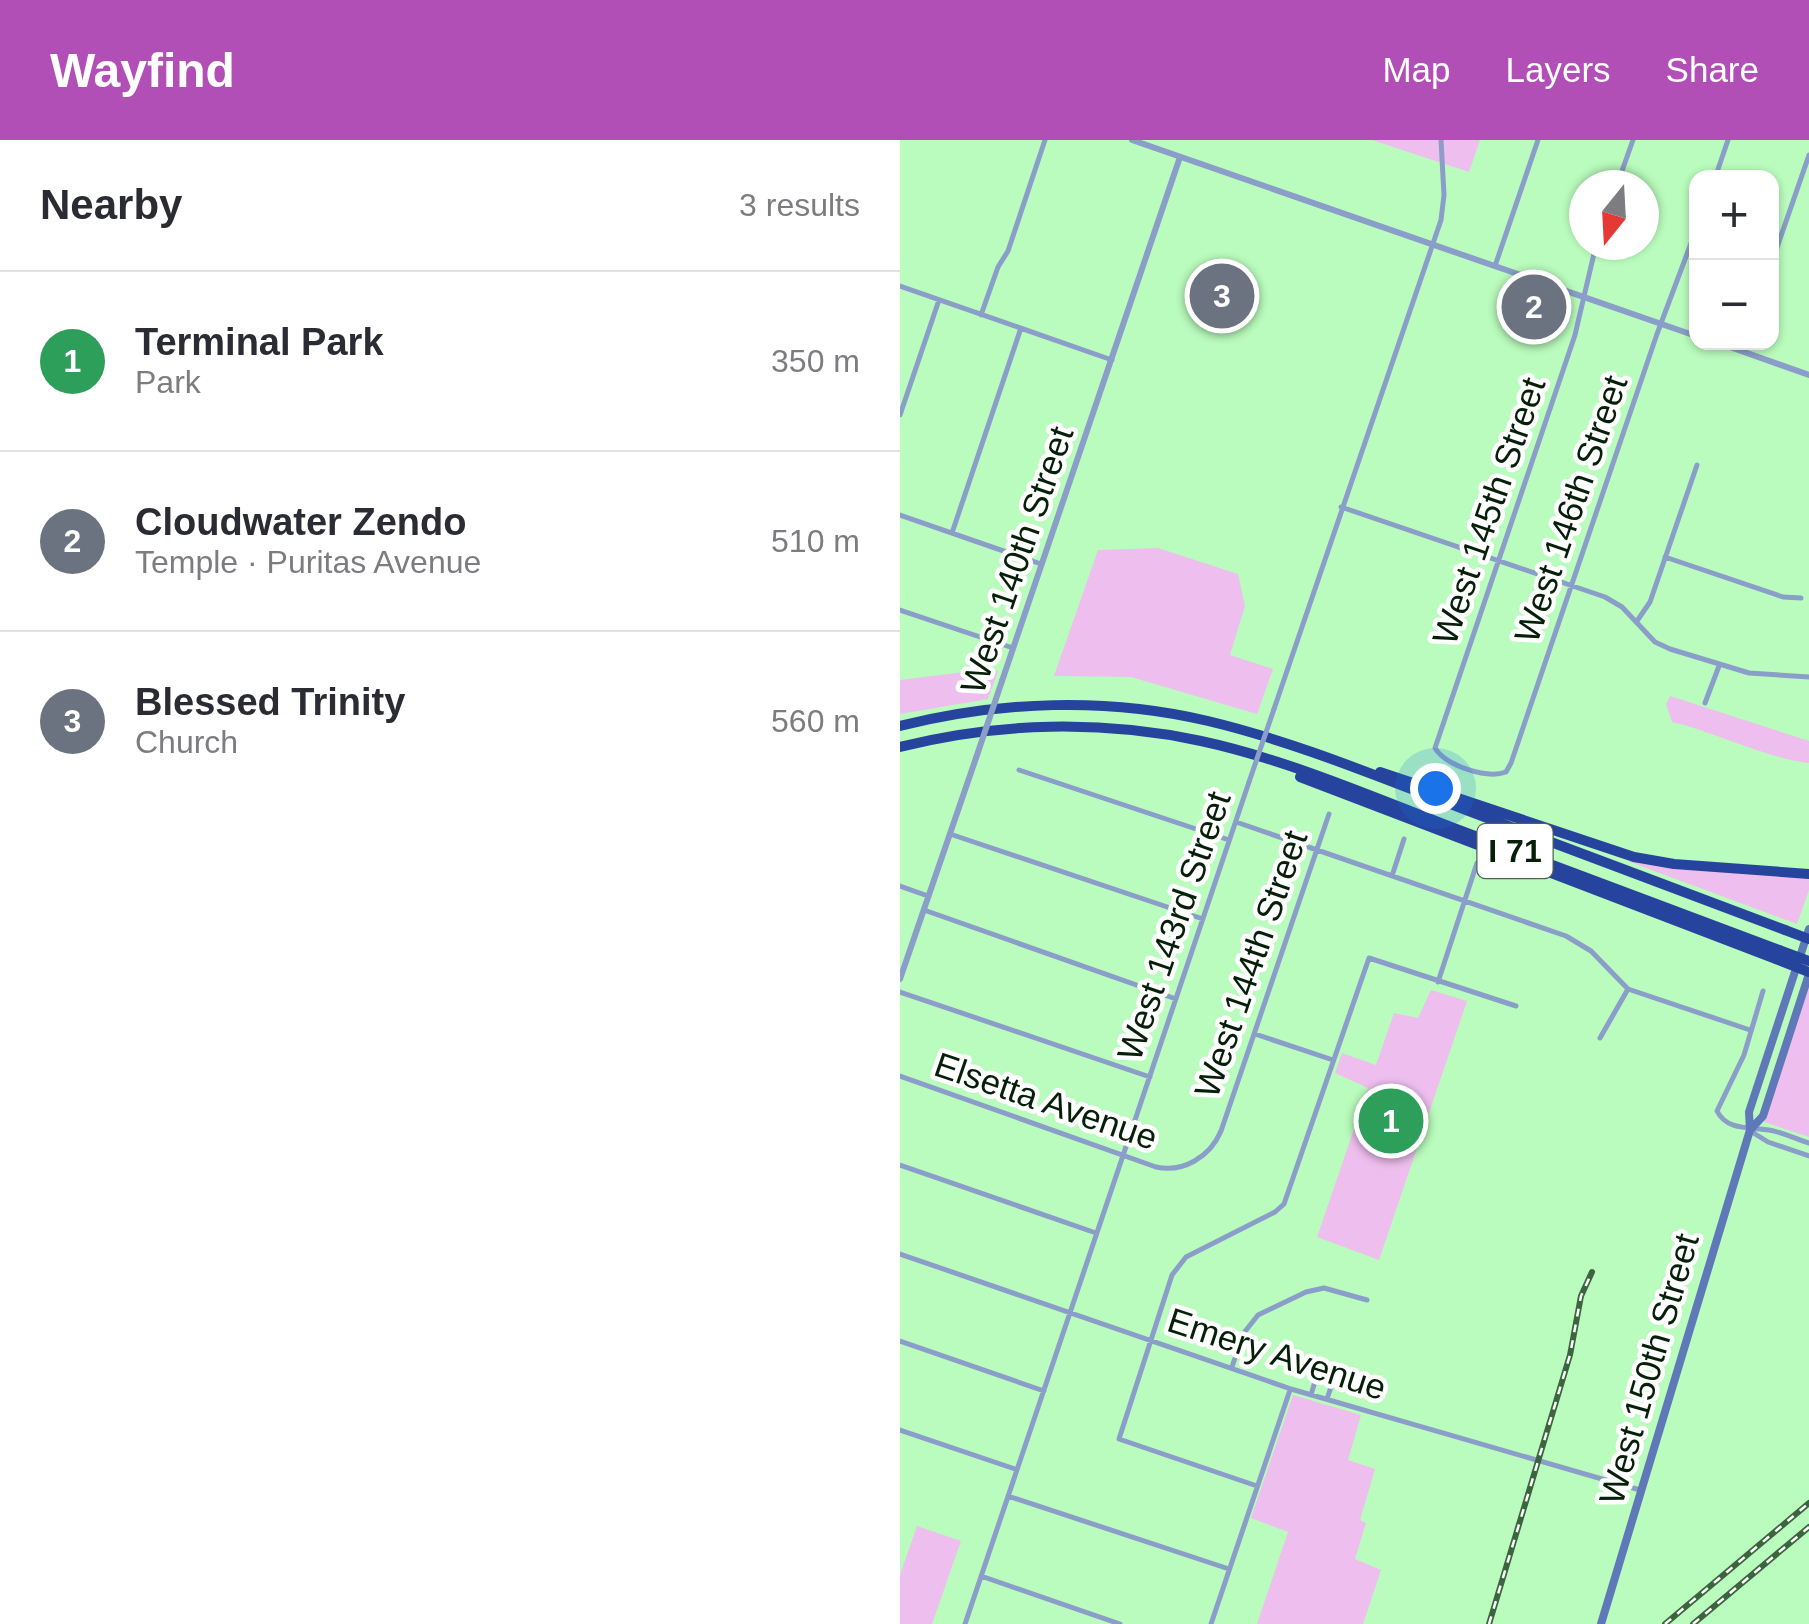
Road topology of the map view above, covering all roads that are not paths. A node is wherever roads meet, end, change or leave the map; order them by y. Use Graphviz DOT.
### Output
graph roads {
  1 [pos="1045,140"];
  2 [pos="1132,140"];
  3 [pos="1441,140"];
  4 [pos="1538,140"];
  5 [pos="1633,140"];
  6 [pos="1728,140"];
  7 [pos="1144,142"];
  8 [pos="1809,155"];
  9 [pos="1180,157"];
  10 [pos="1622,170"];
  11 [pos="1718,170"];
  12 [pos="1432,245"];
  13 [pos="1689,250"];
  14 [pos="1592,260"];
  15 [pos="1773,260"];
  16 [pos="1495,266"];
  17 [pos="900,286"];
  18 [pos="1583,296"];
  19 [pos="939,300"];
  20 [pos="981,315"];
  21 [pos="1662,325"];
  22 [pos="1021,328"];
  23 [pos="1689,334"];
  24 [pos="1749,350"];
  25 [pos="1112,360"];
  26 [pos="1809,374"];
  27 [pos="900,414"];
  28 [pos="1697,465"];
  29 [pos="1342,507"];
  30 [pos="900,514"];
  31 [pos="952,533"];
  32 [pos="1665,558"];
  33 [pos="1499,562"];
  34 [pos="1042,564"];
  35 [pos="1572,587"];
  36 [pos="1801,598"];
  37 [pos="900,610"];
  38 [pos="1637,620"];
  39 [pos="1013,648"];
  40 [pos="1719,666"];
  41 [pos="1809,677"];
  42 [pos="1705,703"];
  43 [pos="900,726"];
  44 [pos="900,747"];
  45 [pos="1325,757"];
  46 [pos="1019,770"];
  47 [pos="1473,770"];
  48 [pos="1329,814"];
  49 [pos="1236,822"];
  50 [pos="950,834"];
  51 [pos="1404,839"];
  52 [pos="1229,840"];
  53 [pos="1317,850"];
  54 [pos="1477,863"];
  55 [pos="1809,874"];
  56 [pos="1392,876"];
  57 [pos="900,886"];
  58 [pos="928,896"];
  59 [pos="1465,900"];
  60 [pos="924,910"];
  61 [pos="1204,919"];
  62 [pos="1809,929"];
  63 [pos="1809,940"];
  64 [pos="1778,954"];
  65 [pos="1809,962"];
  66 [pos="1809,973"];
  67 [pos="900,978"];
  68 [pos="1438,982"];
  69 [pos="1628,988"];
  70 [pos="1763,991"];
  71 [pos="900,992"];
  72 [pos="1176,999"];
  73 [pos="1516,1006"];
  74 [pos="1750,1030"];
  75 [pos="1255,1034"];
  76 [pos="1600,1038"];
  77 [pos="1334,1061"];
  78 [pos="900,1076"];
  79 [pos="1150,1077"];
  80 [pos="1750,1130"];
  81 [pos="1221,1132"];
  82 [pos="1809,1143"];
  83 [pos="1123,1156"];
  84 [pos="1809,1156"];
  85 [pos="900,1166"];
  86 [pos="1097,1234"];
  87 [pos="900,1254"];
  88 [pos="1367,1300"];
  89 [pos="1071,1312"];
  90 [pos="1151,1340"];
  91 [pos="900,1341"];
  92 [pos="1232,1367"];
  93 [pos="1291,1389"];
  94 [pos="1044,1391"];
  95 [pos="1311,1394"];
  96 [pos="1326,1399"];
  97 [pos="900,1430"];
  98 [pos="1017,1470"];
  99 [pos="1257,1486"];
  100 [pos="1642,1491"];
  101 [pos="1008,1496"];
  102 [pos="1230,1569"];
  103 [pos="981,1576"];
  104 [pos="965,1624"];
  105 [pos="1120,1624"];
  106 [pos="1211,1624"];
  107 [pos="1601,1624"];
  1 -- 20 [label="street"];
  2 -- 7 [label="street"];
  3 -- 12 [label="street, West 143rd Street"];
  4 -- 16 [label="street"];
  5 -- 10 [label="street"];
  6 -- 11 [label="street"];
  7 -- 9 [label="street"];
  8 -- 15 [label="street"];
  9 -- 12 [label="street"];
  9 -- 25 [label="street, West 140th Street"];
  12 -- 16 [label="street"];
  12 -- 29 [label="street, West 143rd Street"];
  13 -- 21 [label="street, West 146th Street"];
  14 -- 18 [label="street, West 145th Street"];
  16 -- 18 [label="street"];
  17 -- 19 [label="street"];
  18 -- 21 [label="street"];
  18 -- 33 [label="street, West 145th Street"];
  19 -- 20 [label="street"];
  19 -- 27 [label="street"];
  20 -- 22 [label="street"];
  21 -- 23 [label="street"];
  21 -- 35 [label="street, West 146th Street"];
  22 -- 25 [label="street"];
  22 -- 31 [label="street"];
  24 -- 26 [label="street"];
  25 -- 34 [label="street, West 140th Street"];
  28 -- 32 [label="street"];
  29 -- 33 [label="street"];
  29 -- 49 [label="street, West 143rd Street, bridge"];
  30 -- 31 [label="street"];
  31 -- 34 [label="street"];
  32 -- 36 [label="street"];
  32 -- 38 [label="street"];
  33 -- 35 [label="street"];
  33 -- 47 [label="street, West 145th Street"];
  34 -- 39 [label="street, West 140th Street"];
  35 -- 38 [label="street"];
  35 -- 47 [label="street, West 146th Street"];
  37 -- 39 [label="street"];
  38 -- 40 [label="street"];
  39 -- 50 [label="street, West 140th Street, bridge"];
  40 -- 41 [label="street"];
  40 -- 42 [label="street"];
  43 -- 45 [label="highway, I 71"];
  44 -- 64 [label="highway"];
  45 -- 55 [label="highway"];
  45 -- 63 [label="highway, I 71, bridge"];
  46 -- 52 [label="street"];
  48 -- 53 [label="street, West 144th Street"];
  49 -- 52 [label="street, West 143rd Street"];
  49 -- 53 [label="street"];
  50 -- 58 [label="street, West 140th Street"];
  50 -- 61 [label="street"];
  51 -- 56 [label="street"];
  52 -- 61 [label="street, West 143rd Street"];
  53 -- 56 [label="street"];
  53 -- 75 [label="street, West 144th Street"];
  54 -- 59 [label="street"];
  56 -- 59 [label="street"];
  57 -- 58 [label="street"];
  58 -- 60 [label="street, West 140th Street"];
  59 -- 68 [label="street"];
  59 -- 69 [label="street"];
  60 -- 67 [label="street, West 140th Street"];
  60 -- 72 [label="street"];
  61 -- 72 [label="street, West 143rd Street"];
  62 -- 80 [label="main road, West 150th Street"];
  64 -- 65 [label="highway, bridge"];
  64 -- 66 [label="highway, bridge"];
  66 -- 80 [label="main road, West 150th Street"];
  68 -- 73 [label="street"];
  68 -- 77 [label="street"];
  69 -- 74 [label="street"];
  69 -- 76 [label="street"];
  70 -- 74 [label="street"];
  71 -- 79 [label="street"];
  72 -- 79 [label="street, West 143rd Street"];
  74 -- 80 [label="street"];
  75 -- 77 [label="street"];
  75 -- 81 [label="street, West 144th Street"];
  77 -- 90 [label="street"];
  78 -- 83 [label="street, Elsetta Avenue"];
  79 -- 83 [label="street, West 143rd Street"];
  80 -- 82 [label="street"];
  80 -- 84 [label="street"];
  80 -- 100 [label="main road, West 150th Street"];
  81 -- 83 [label="street, Elsetta Avenue"];
  83 -- 86 [label="street, West 143rd Street"];
  85 -- 86 [label="street"];
  86 -- 89 [label="street, West 143rd Street"];
  87 -- 89 [label="street, Emery Avenue"];
  88 -- 92 [label="street"];
  89 -- 90 [label="street, Emery Avenue"];
  89 -- 94 [label="street, West 143rd Street"];
  90 -- 92 [label="street, Emery Avenue"];
  90 -- 99 [label="street"];
  91 -- 94 [label="street"];
  92 -- 93 [label="street, Emery Avenue"];
  93 -- 95 [label="street, Emery Avenue"];
  93 -- 99 [label="street"];
  94 -- 98 [label="street, West 143rd Street"];
  95 -- 96 [label="street, Emery Avenue"];
  95 -- 96 [label="street"];
  96 -- 100 [label="street, Emery Avenue"];
  97 -- 98 [label="street"];
  98 -- 101 [label="street, West 143rd Street"];
  99 -- 102 [label="street"];
  100 -- 107 [label="main road, West 150th Street"];
  101 -- 102 [label="street"];
  101 -- 103 [label="street, West 143rd Street"];
  102 -- 106 [label="street"];
  103 -- 104 [label="street, West 143rd Street"];
  103 -- 105 [label="street"];
}
